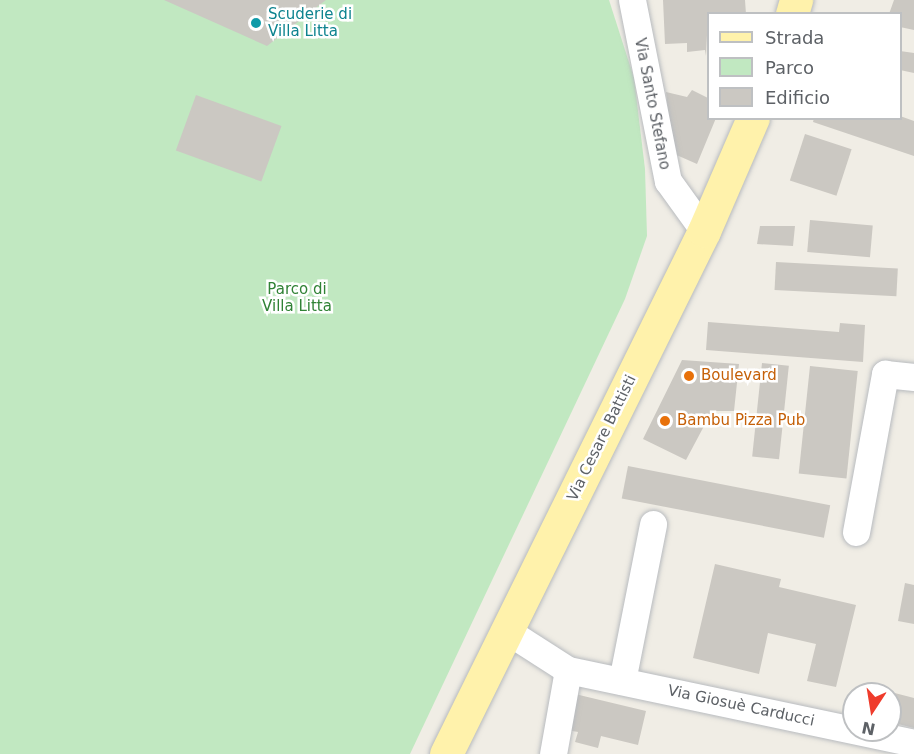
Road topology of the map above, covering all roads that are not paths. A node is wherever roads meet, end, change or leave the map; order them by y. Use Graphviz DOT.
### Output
graph roads {
  1 [pos="632,0"];
  2 [pos="752,120"];
  3 [pos="704,231"];
  4 [pos="914,376"];
  5 [pos="653,524"];
  6 [pos="856,532"];
  7 [pos="507,631"];
  8 [pos="568,670"];
  9 [pos="622,681"];
  10 [pos="914,743"];
  11 [pos="446,754"];
  12 [pos="553,754"];
  1 -- 3 [label="street, Via Santo Stefano"];
  2 -- 3 [label="main road, Via Cesare Battisti"];
  3 -- 7 [label="main road, Via Cesare Battisti"];
  4 -- 6 [label="street"];
  5 -- 9 [label="street"];
  7 -- 8 [label="street, Via Giosuè Carducci"];
  7 -- 11 [label="main road, Via Cesare Battisti"];
  8 -- 9 [label="street, Via Giosuè Carducci"];
  8 -- 12 [label="street"];
  9 -- 10 [label="street, Via Giosuè Carducci"];
}
